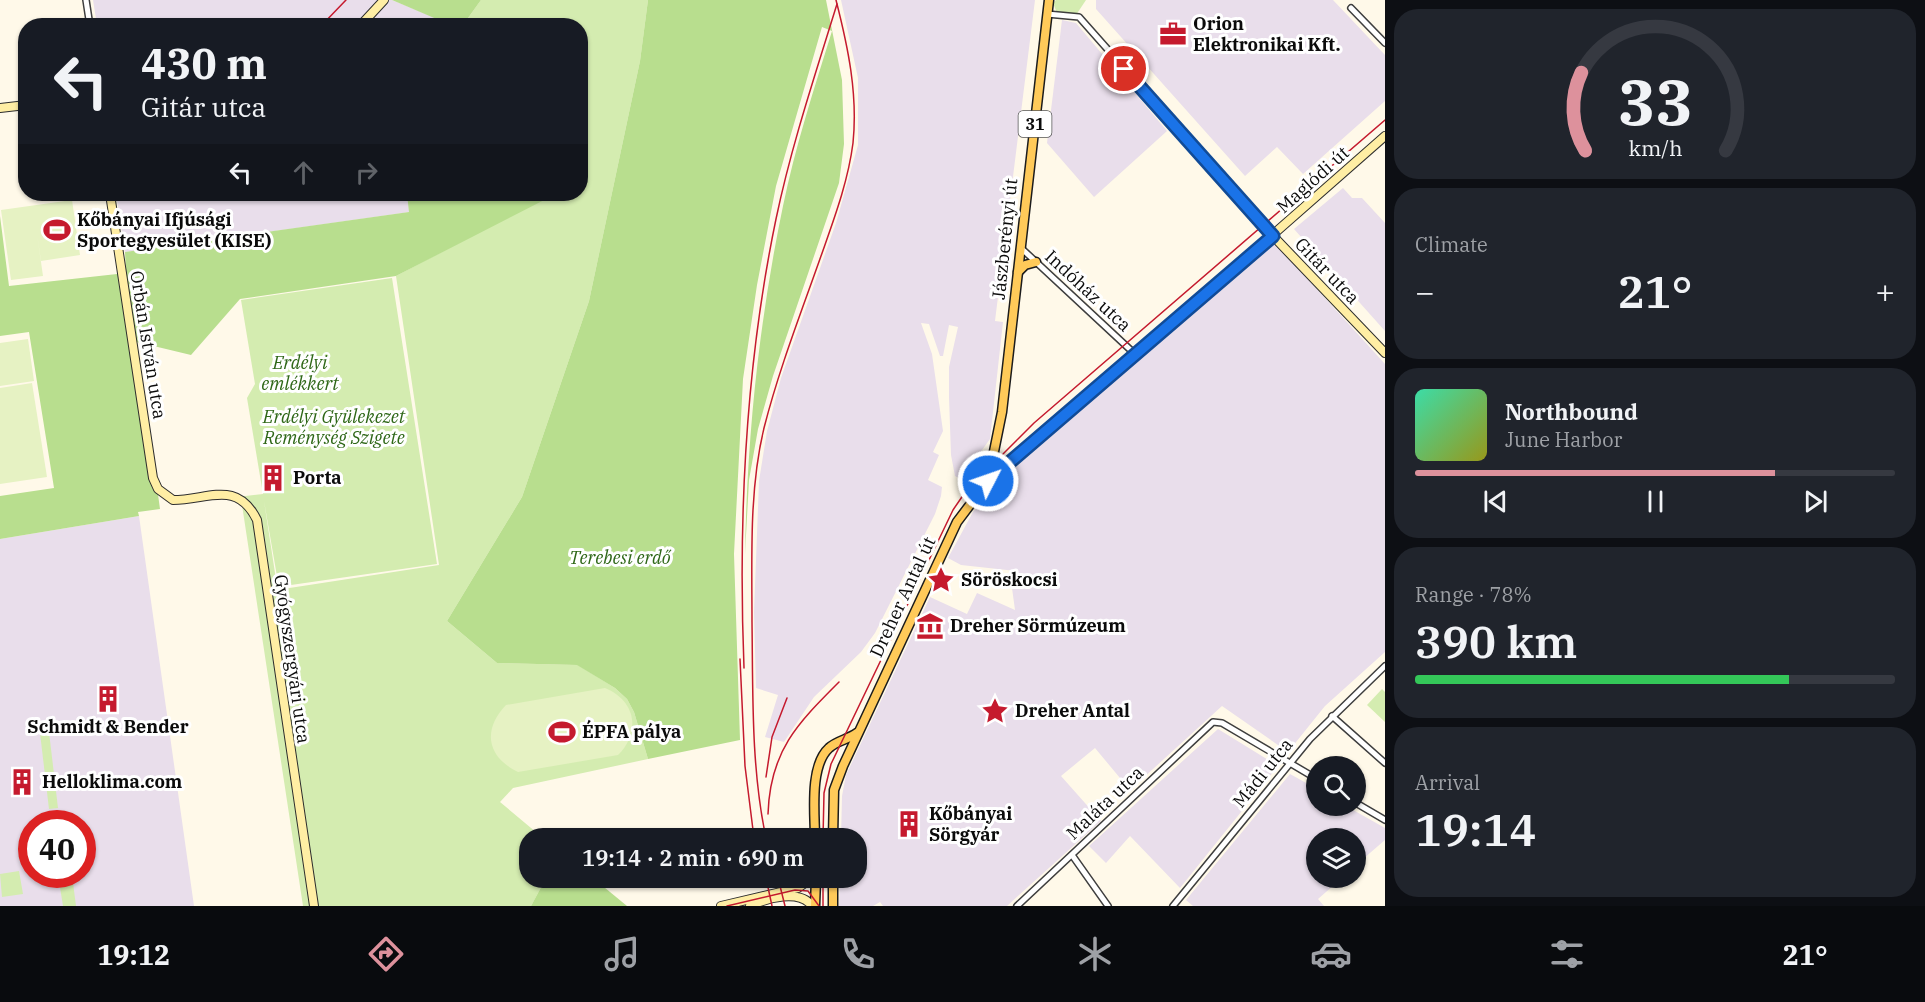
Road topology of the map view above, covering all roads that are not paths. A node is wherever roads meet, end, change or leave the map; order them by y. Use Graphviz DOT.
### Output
graph roads {
  1 [pos="86,0"];
  2 [pos="384,0"];
  3 [pos="1049,0"];
  4 [pos="1351,8"];
  5 [pos="1047,14"];
  6 [pos="89,18"];
  7 [pos="367,18"];
  8 [pos="1385,43"];
  9 [pos="18,106"];
  10 [pos="0,108"];
  11 [pos="1385,136"];
  12 [pos="111,201"];
  13 [pos="1273,236"];
  14 [pos="1020,248"];
  15 [pos="1036,262"];
  16 [pos="1018,272"];
  17 [pos="1385,353"];
  18 [pos="1136,355"];
  19 [pos="988,481"];
  20 [pos="165,496"];
  21 [pos="1385,666"];
  22 [pos="1332,716"];
  23 [pos="858,733"];
  24 [pos="832,746"];
  25 [pos="1291,763"];
  26 [pos="1385,763"];
  27 [pos="843,766"];
  28 [pos="1306,772"];
  29 [pos="1366,809"];
  30 [pos="1385,820"];
  31 [pos="815,828"];
  32 [pos="833,828"];
  33 [pos="1072,855"];
  34 [pos="798,888"];
  35 [pos="814,888"];
  36 [pos="833,888"];
  37 [pos="751,905"];
  38 [pos="314,906"];
  39 [pos="721,906"];
  40 [pos="813,906"];
  41 [pos="833,906"];
  42 [pos="1017,906"];
  43 [pos="1108,906"];
  44 [pos="1173,906"];
  1 -- 6 [label="street"];
  2 -- 7 [label="street"];
  3 -- 5 [label="main road, Jászberényi út / 31"];
  4 -- 8 [label="street"];
  5 -- 13 [label="street, Gitár utca"];
  5 -- 14 [label="main road, Jászberényi út / 31"];
  9 -- 10 [label="street"];
  11 -- 13 [label="street, Maglódi út"];
  12 -- 20 [label="street, Orbán István utca"];
  13 -- 17 [label="street, Gitár utca"];
  13 -- 18 [label="street, Maglódi út"];
  14 -- 15 [label="street, Indóház utca"];
  14 -- 16 [label="main road, Jászberényi út / 31"];
  15 -- 16 [label="main road"];
  15 -- 18 [label="street, Indóház utca"];
  16 -- 19 [label="main road, Jászberényi út / 31"];
  18 -- 19 [label="street, Maglódi út"];
  19 -- 23 [label="main road, Dreher Antal út / 31"];
  20 -- 38 [label="street, Gyógyszergyári utca"];
  21 -- 22 [label="street, Mádi utca"];
  22 -- 25 [label="street, Mádi utca"];
  22 -- 26 [label="street"];
  23 -- 24 [label="main road"];
  23 -- 27 [label="main road, Dreher Antal út / 31"];
  24 -- 27 [label="main road"];
  24 -- 31 [label="main road"];
  25 -- 28 [label="street"];
  25 -- 33 [label="street, Maláta utca"];
  25 -- 44 [label="street, Mádi utca"];
  27 -- 32 [label="main road, Dreher Antal út / 31"];
  29 -- 30 [label="street"];
  33 -- 42 [label="street, Maláta utca"];
  33 -- 43 [label="street"];
  34 -- 39 [label="street"];
  35 -- 40 [label="main road"];
  36 -- 41 [label="main road"];
  37 -- 40 [label="street"];
}
